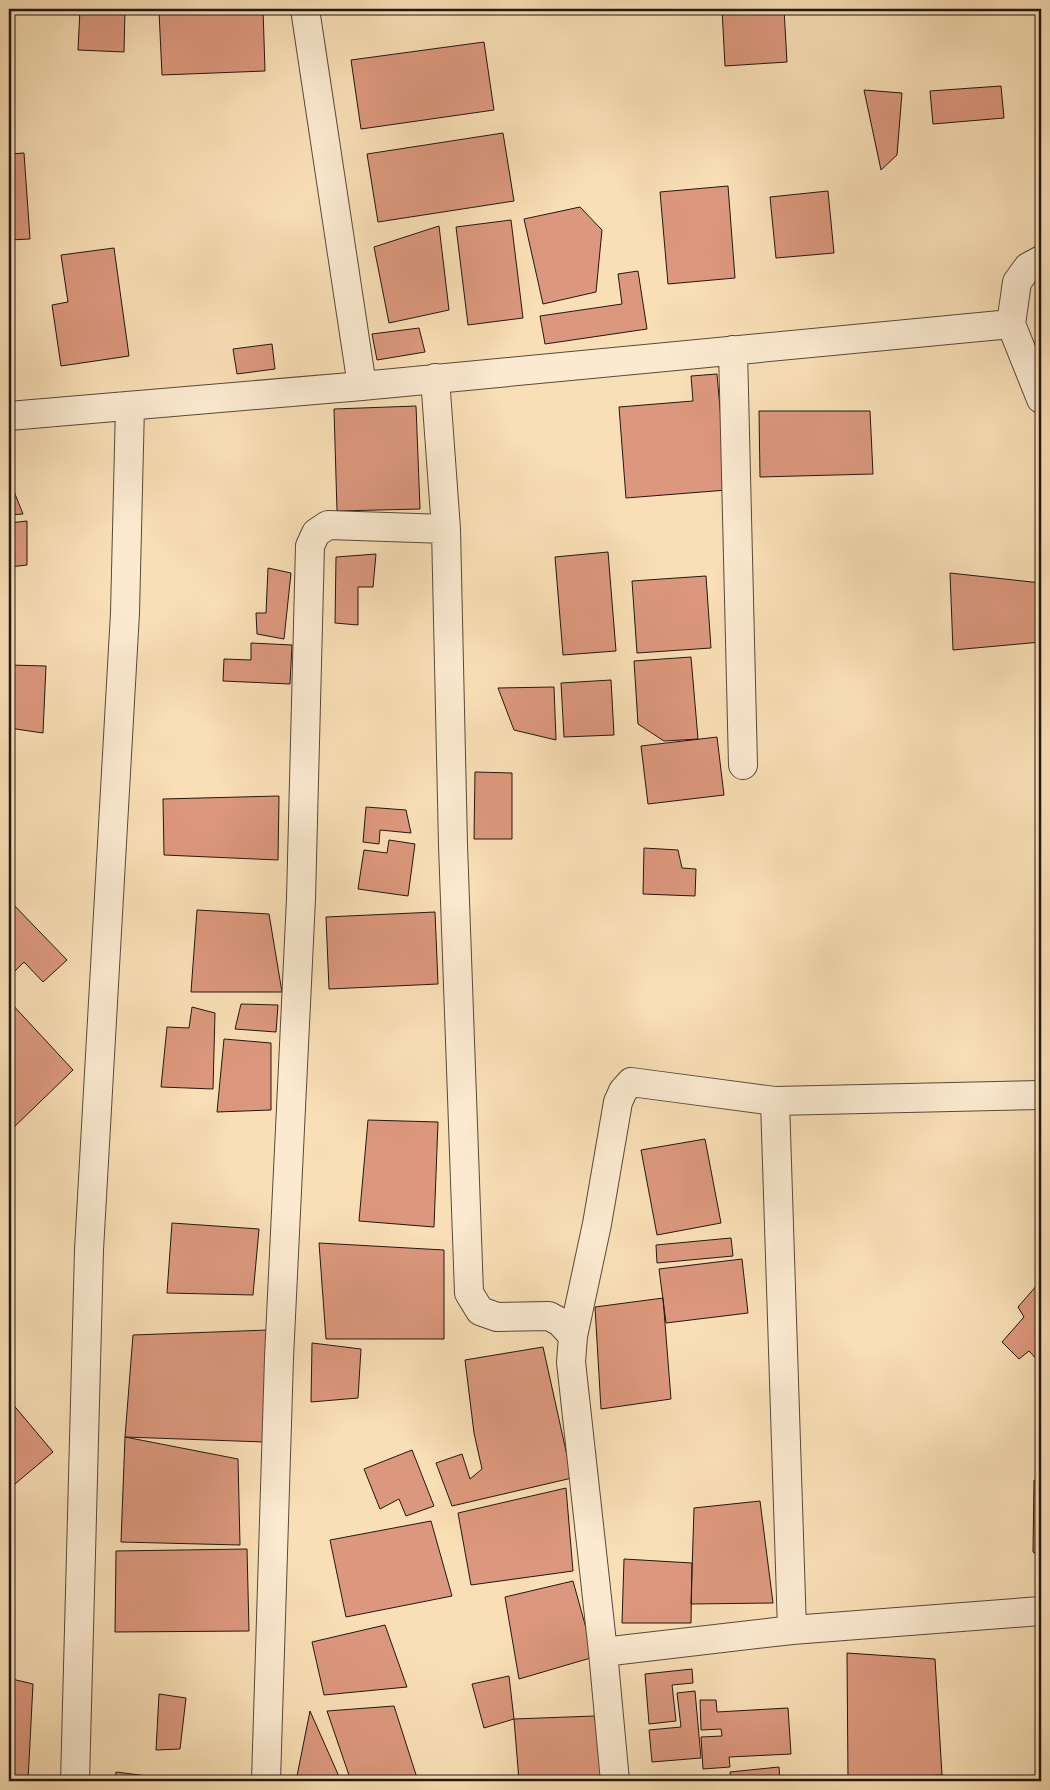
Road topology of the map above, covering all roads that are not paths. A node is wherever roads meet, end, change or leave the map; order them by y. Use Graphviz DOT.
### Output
graph roads {
  1 [pos="305,9"];
  2 [pos="1041,260"];
  3 [pos="1011,324"];
  4 [pos="733,350"];
  5 [pos="435,378"];
  6 [pos="362,386"];
  7 [pos="1041,399"];
  8 [pos="130,406"];
  9 [pos="9,416"];
  10 [pos="446,529"];
  11 [pos="743,765"];
  12 [pos="1041,1095"];
  13 [pos="775,1101"];
  14 [pos="573,1336"];
  15 [pos="1041,1611"];
  16 [pos="792,1630"];
  17 [pos="603,1652"];
  18 [pos="75,1781"];
  19 [pos="266,1781"];
  20 [pos="615,1781"];
  1 -- 6 [label="street"];
  2 -- 3 [label="street"];
  3 -- 4 [label="street"];
  3 -- 7 [label="street"];
  4 -- 5 [label="street"];
  4 -- 11 [label="street"];
  5 -- 6 [label="street"];
  5 -- 10 [label="street"];
  6 -- 8 [label="street"];
  8 -- 9 [label="street"];
  8 -- 18 [label="street"];
  10 -- 14 [label="street"];
  10 -- 19 [label="street"];
  12 -- 13 [label="street"];
  13 -- 14 [label="street"];
  13 -- 16 [label="street"];
  14 -- 17 [label="street"];
  15 -- 16 [label="street"];
  16 -- 17 [label="street"];
  17 -- 20 [label="street"];
}
